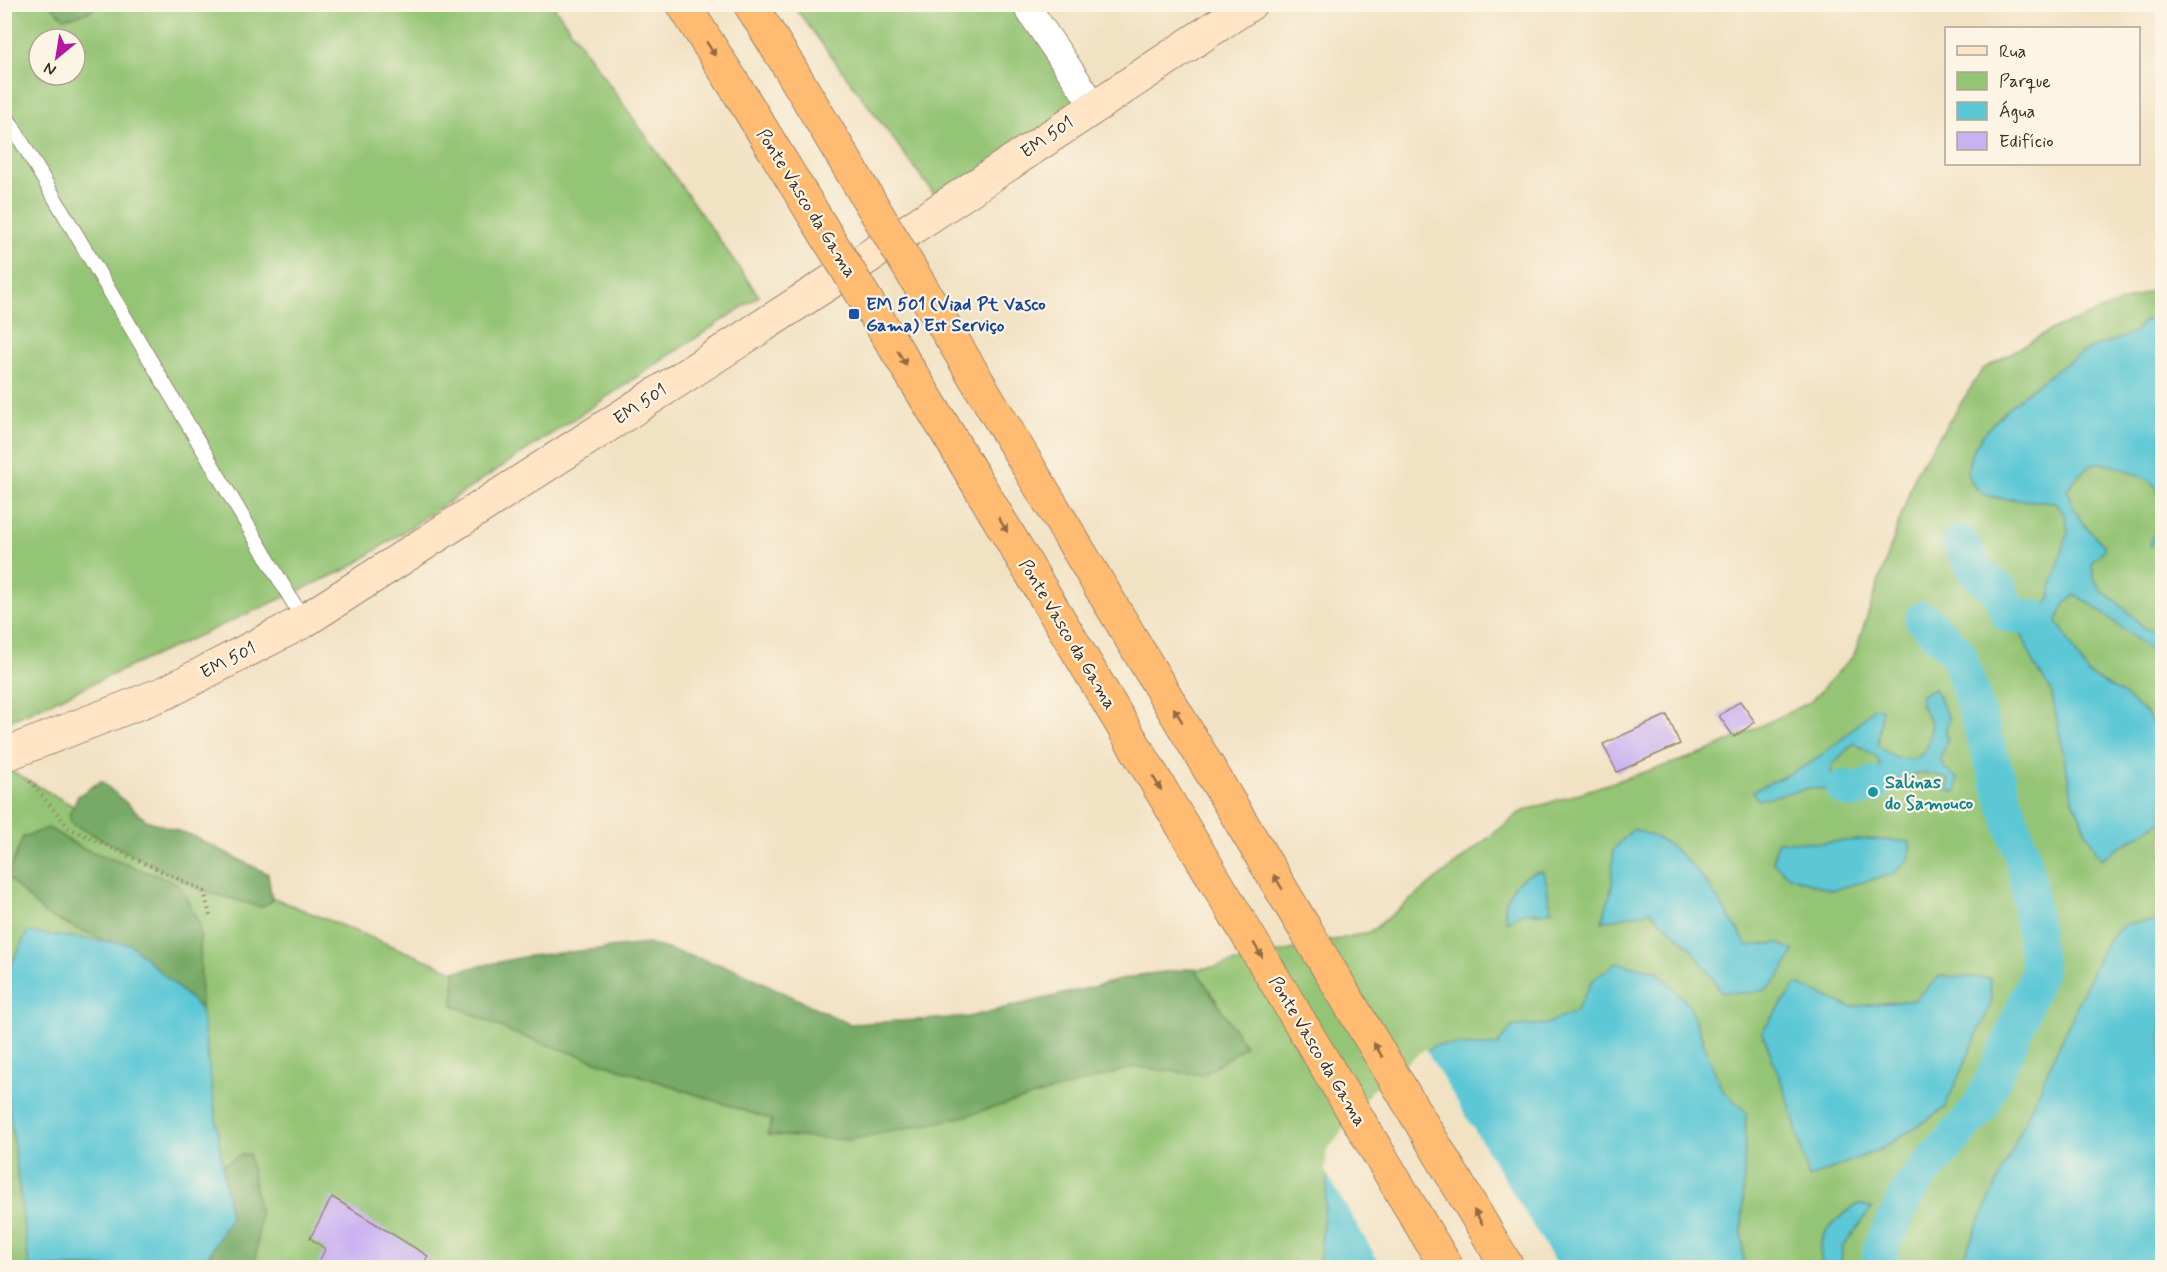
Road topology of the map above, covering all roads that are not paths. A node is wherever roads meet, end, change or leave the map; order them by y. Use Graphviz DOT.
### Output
graph roads {
  1 [pos="683,4"];
  2 [pos="750,4"];
  3 [pos="1025,4"];
  4 [pos="1250,4"];
  5 [pos="1094,106"];
  6 [pos="4,112"];
  7 [pos="304,621"];
  8 [pos="8,754"];
  9 [pos="1447,1268"];
  10 [pos="1508,1268"];
  1 -- 9 [label="highway, Ponte Vasco da Gama, one-way, bridge"];
  10 -- 2 [label="highway, one-way, bridge"];
  3 -- 5 [label="street"];
  4 -- 5 [label="main road, EM 501 / EM 501"];
  5 -- 7 [label="main road, EM 501 / EM 501"];
  6 -- 7 [label="lane"];
  7 -- 8 [label="main road, EM 501 / EM 501"];
}
